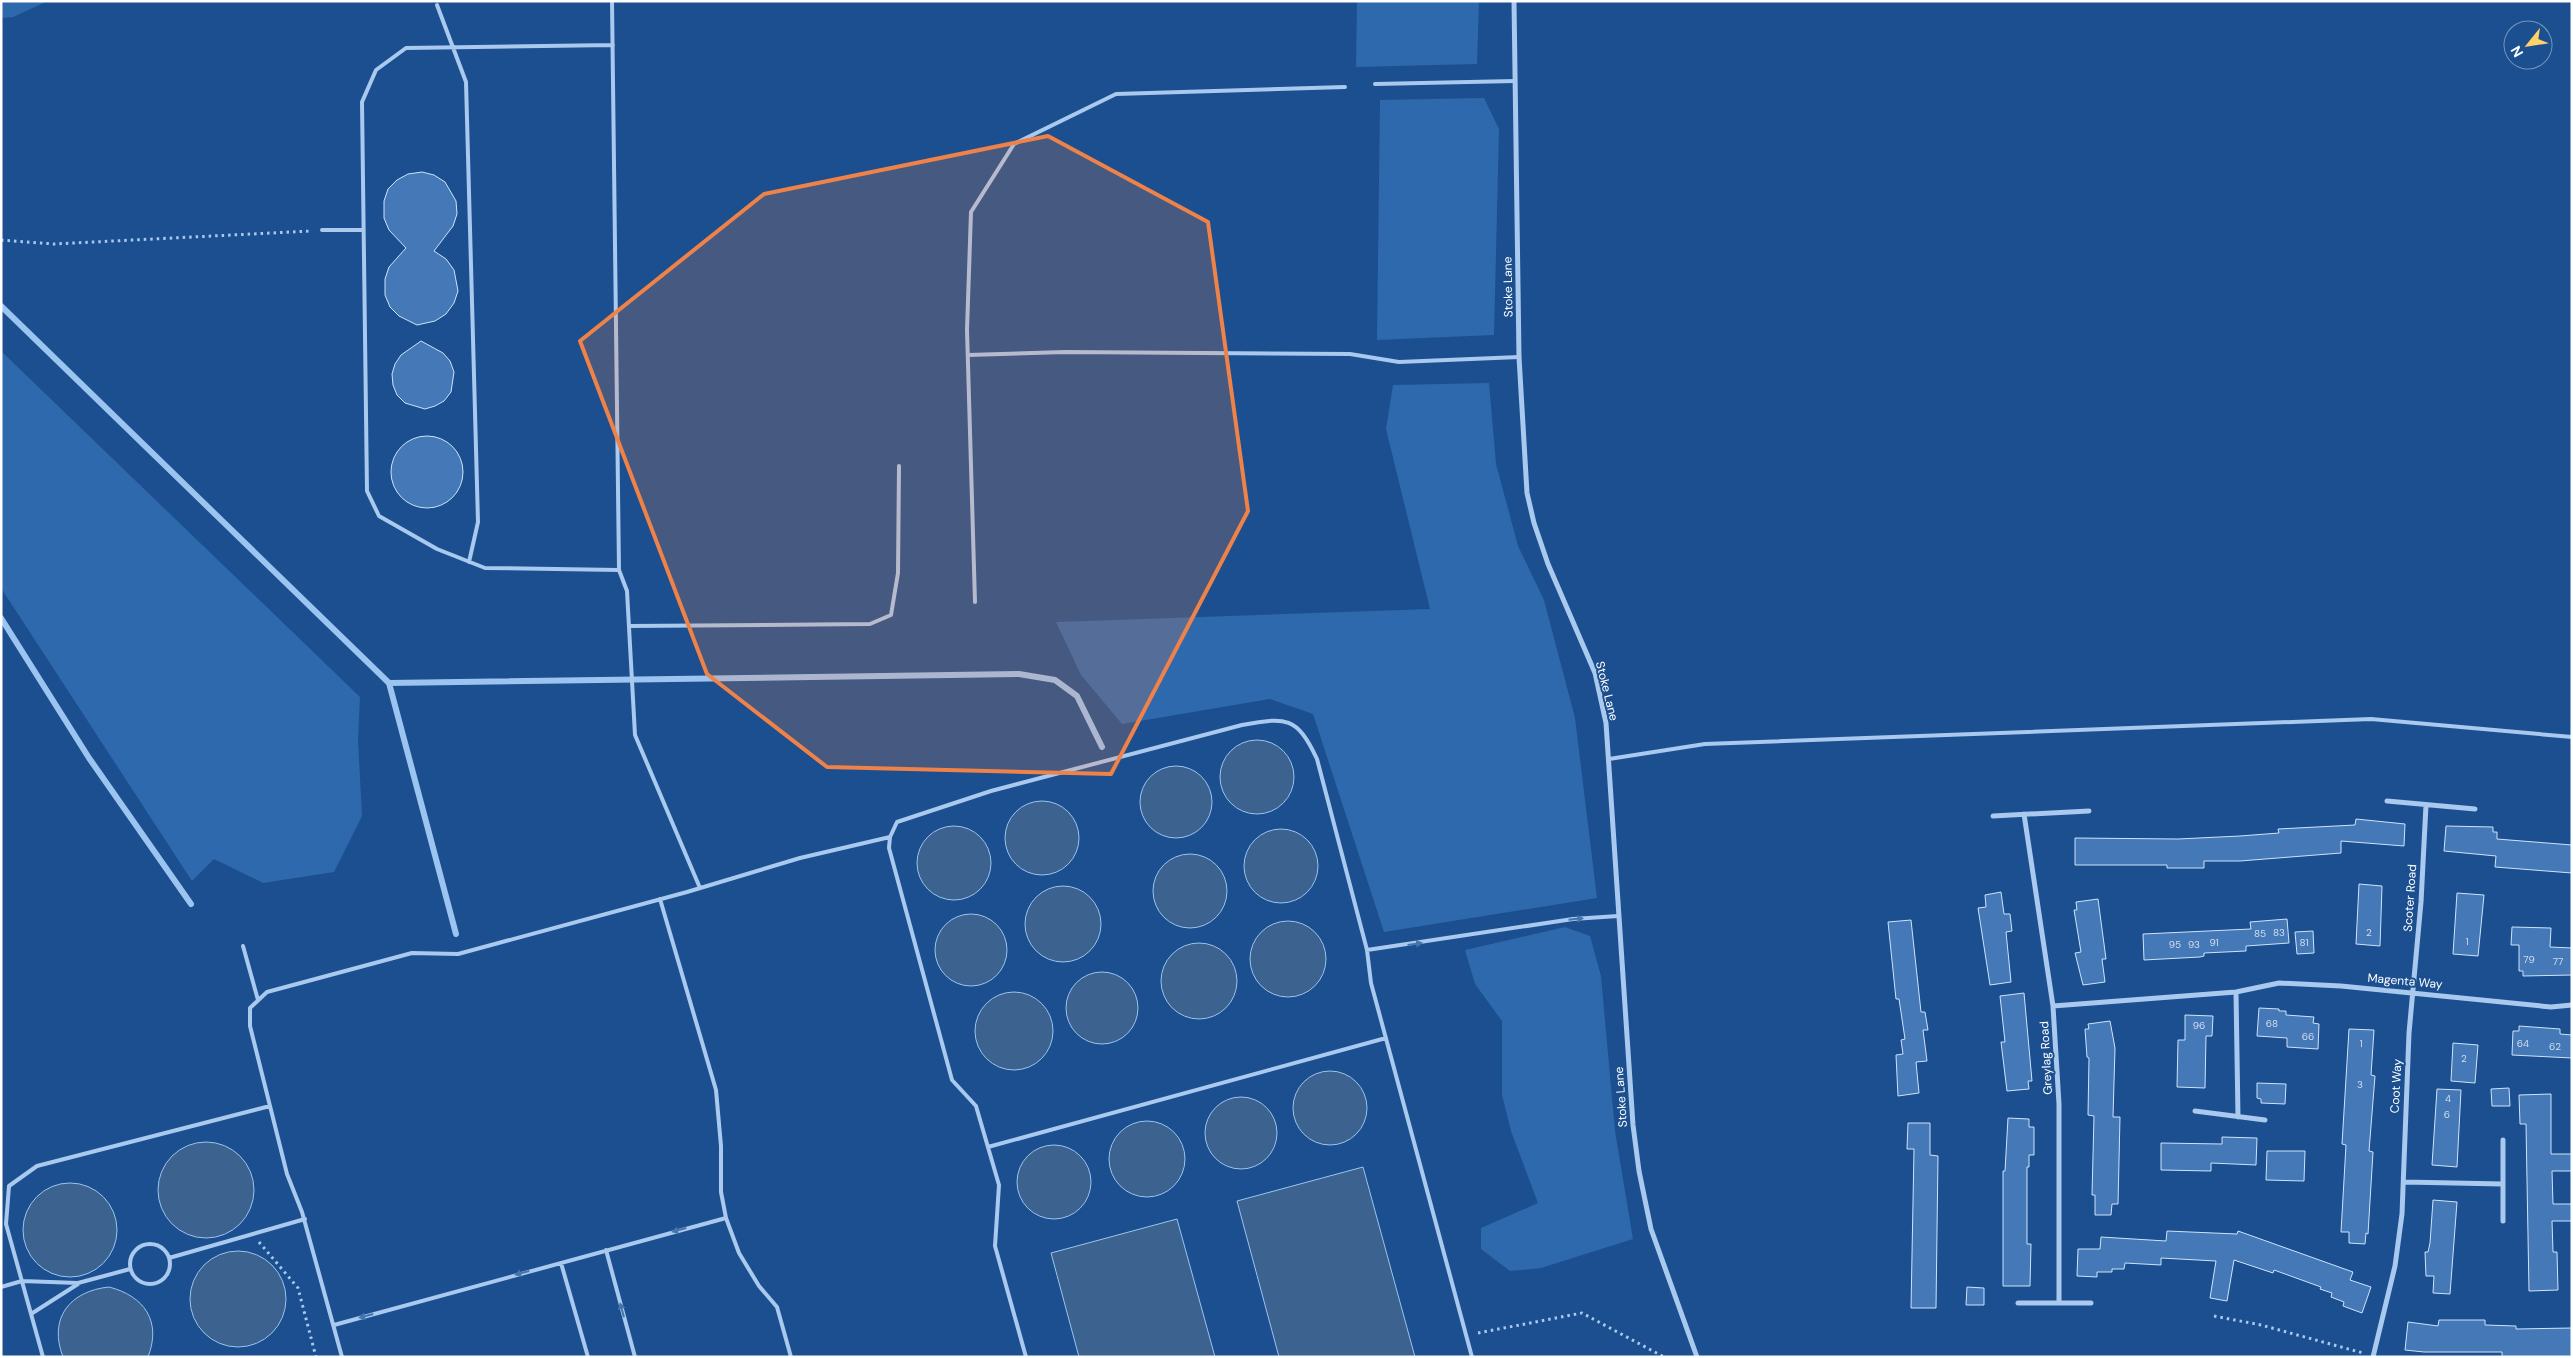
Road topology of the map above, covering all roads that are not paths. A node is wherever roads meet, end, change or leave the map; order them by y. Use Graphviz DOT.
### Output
graph roads {
  1 [pos="612,1"];
  2 [pos="1514,1"];
  3 [pos="437,5"];
  4 [pos="613,45"];
  5 [pos="452,47"];
  6 [pos="1515,81"];
  7 [pos="1375,84"];
  8 [pos="1345,87"];
  9 [pos="322,230"];
  10 [pos="363,230"];
  11 [pos="968,355"];
  12 [pos="1519,357"];
  13 [pos="899,466"];
  14 [pos="469,562"];
  15 [pos="620,570"];
  16 [pos="975,602"];
  17 [pos="629,626"];
  18 [pos="2572,737"];
  19 [pos="1609,760"];
  20 [pos="2387,801"];
  21 [pos="2426,804"];
  22 [pos="2476,809"];
  23 [pos="2089,811"];
  24 [pos="2024,814"];
  25 [pos="1993,816"];
  26 [pos="890,837"];
  27 [pos="700,888"];
  28 [pos="660,899"];
  29 [pos="1618,916"];
  30 [pos="243,946"];
  31 [pos="1367,950"];
  32 [pos="2236,992"];
  33 [pos="2412,992"];
  34 [pos="258,1000"];
  35 [pos="2572,1005"];
  36 [pos="2053,1006"];
  37 [pos="1386,1038"];
  38 [pos="270,1106"];
  39 [pos="2195,1112"];
  40 [pos="2238,1117"];
  41 [pos="2265,1120"];
  42 [pos="2503,1140"];
  43 [pos="988,1147"];
  44 [pos="2404,1182"];
  45 [pos="2503,1184"];
  46 [pos="726,1218"];
  47 [pos="305,1219"];
  48 [pos="2503,1221"];
  49 [pos="606,1250"];
  50 [pos="169,1258"];
  51 [pos="561,1262"];
  52 [pos="130,1269"];
  53 [pos="22,1281"];
  54 [pos="78,1283"];
  55 [pos="1,1286"];
  56 [pos="2060,1303"];
  57 [pos="2091,1303"];
  58 [pos="2018,1304"];
  59 [pos="31,1314"];
  60 [pos="334,1325"];
  61 [pos="2373,1356"];
  62 [pos="43,1357"];
  63 [pos="342,1357"];
  64 [pos="588,1357"];
  65 [pos="635,1357"];
  66 [pos="790,1357"];
  67 [pos="1026,1357"];
  68 [pos="1472,1357"];
  69 [pos="1697,1357"];
  1 -- 4 [label="lane"];
  2 -- 6 [label="street, Stoke Lane"];
  3 -- 5 [label="lane"];
  4 -- 5 [label="lane"];
  4 -- 15 [label="lane"];
  5 -- 10 [label="lane"];
  5 -- 14 [label="lane"];
  6 -- 7 [label="lane"];
  6 -- 12 [label="street, Stoke Lane"];
  8 -- 11 [label="lane"];
  9 -- 10 [label="lane"];
  10 -- 14 [label="lane"];
  11 -- 12 [label="lane"];
  11 -- 16 [label="lane"];
  12 -- 19 [label="street, Stoke Lane"];
  13 -- 17 [label="lane"];
  14 -- 15 [label="lane"];
  15 -- 17 [label="lane"];
  17 -- 27 [label="lane"];
  18 -- 19 [label="lane"];
  19 -- 29 [label="street, Stoke Lane"];
  20 -- 21 [label="street"];
  21 -- 22 [label="street"];
  21 -- 33 [label="street, Scoter Road"];
  23 -- 24 [label="street"];
  24 -- 25 [label="street"];
  24 -- 36 [label="street, Greylag Road"];
  26 -- 27 [label="lane"];
  26 -- 31 [label="lane"];
  26 -- 43 [label="lane"];
  27 -- 28 [label="lane"];
  28 -- 34 [label="lane"];
  28 -- 46 [label="lane"];
  31 -- 29 [label="lane, one-way"];
  29 -- 69 [label="street, Stoke Lane"];
  30 -- 34 [label="lane"];
  31 -- 37 [label="lane"];
  32 -- 33 [label="street, Magenta Way"];
  32 -- 36 [label="street, Magenta Way"];
  32 -- 40 [label="street"];
  33 -- 35 [label="street, Magenta Way"];
  33 -- 44 [label="street, Coot Way"];
  34 -- 38 [label="lane"];
  36 -- 56 [label="street, Greylag Road"];
  37 -- 43 [label="lane"];
  37 -- 68 [label="lane"];
  38 -- 47 [label="lane"];
  38 -- 53 [label="lane"];
  39 -- 40 [label="street"];
  40 -- 41 [label="street"];
  42 -- 45 [label="street"];
  43 -- 67 [label="lane"];
  44 -- 45 [label="street"];
  44 -- 61 [label="street, Coot Way"];
  45 -- 48 [label="street"];
  46 -- 49 [label="lane, one-way"];
  46 -- 66 [label="lane"];
  47 -- 50 [label="lane"];
  47 -- 60 [label="lane"];
  49 -- 51 [label="lane"];
  65 -- 49 [label="lane, one-way"];
  50 -- 52 [label="lane"];
  50 -- 52 [label="lane"];
  51 -- 60 [label="lane, one-way"];
  51 -- 64 [label="lane"];
  52 -- 54 [label="lane"];
  53 -- 54 [label="lane"];
  53 -- 55 [label="lane"];
  53 -- 59 [label="lane"];
  54 -- 59 [label="lane"];
  56 -- 57 [label="street"];
  56 -- 58 [label="street"];
  59 -- 62 [label="lane"];
  60 -- 63 [label="lane"];
}
